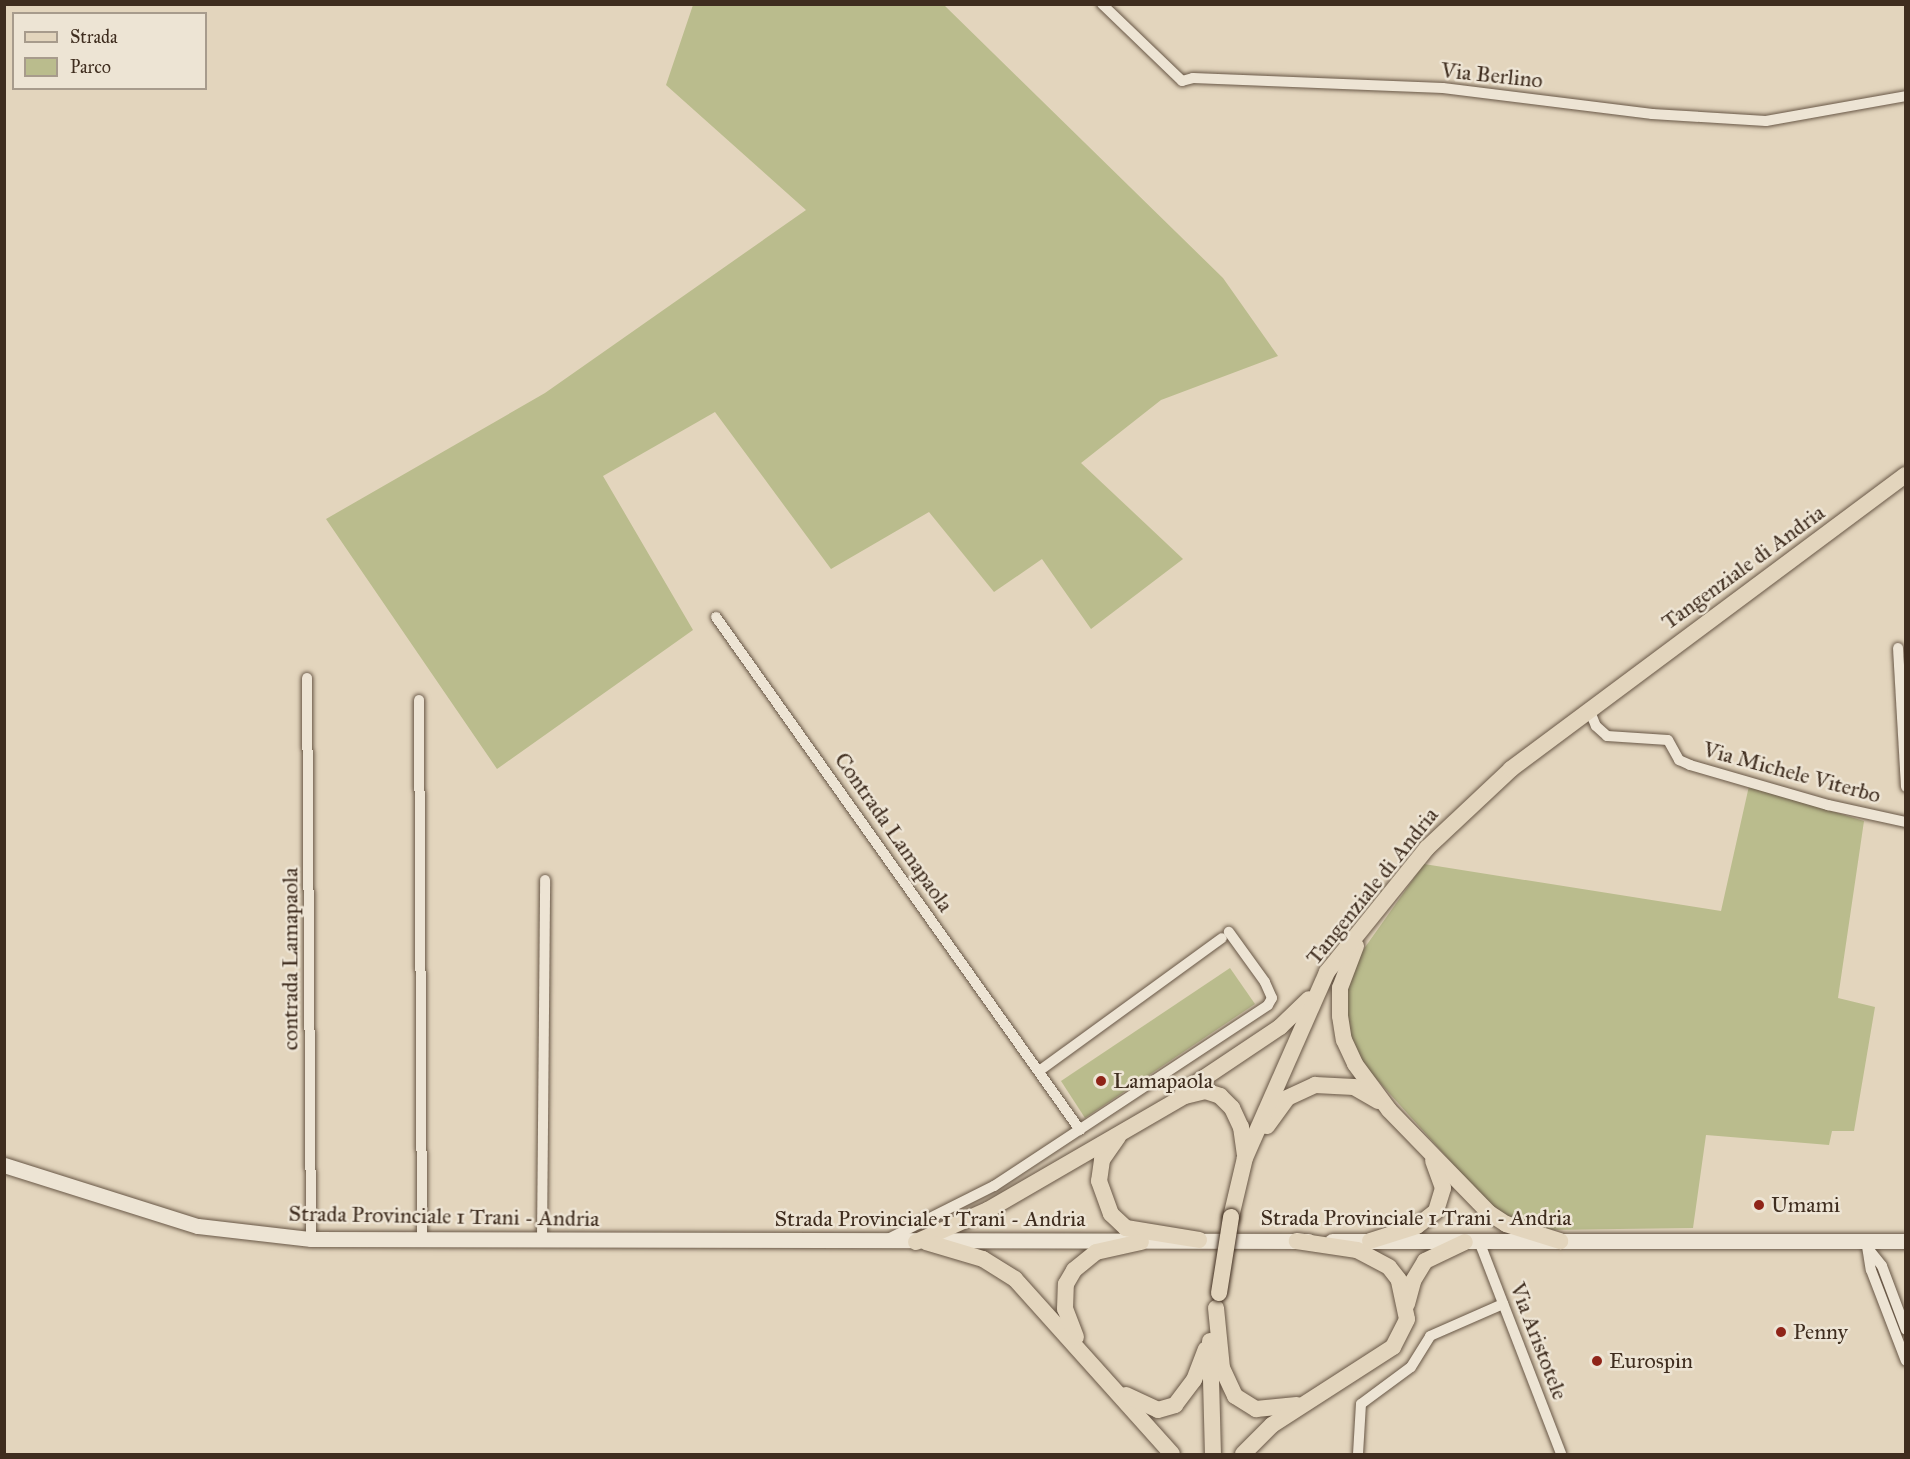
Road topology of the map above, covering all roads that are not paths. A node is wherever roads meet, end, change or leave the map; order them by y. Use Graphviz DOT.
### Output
graph roads {
  1 [pos="1102,4"];
  2 [pos="1905,96"];
  3 [pos="1905,475"];
  4 [pos="716,616"];
  5 [pos="1898,648"];
  6 [pos="307,678"];
  7 [pos="419,700"];
  8 [pos="1589,709"];
  9 [pos="1905,787"];
  10 [pos="1905,822"];
  11 [pos="546,880"];
  12 [pos="1377,909"];
  13 [pos="1323,982"];
  14 [pos="1039,1071"];
  15 [pos="1389,1110"];
  16 [pos="1154,1112"];
  17 [pos="1135,1123"];
  18 [pos="1080,1130"];
  19 [pos="1427,1149"];
  20 [pos="1245,1158"];
  21 [pos="4,1165"];
  22 [pos="1236,1189"];
  23 [pos="311,1239"];
  24 [pos="1199,1240"];
  25 [pos="422,1241"];
  26 [pos="543,1241"];
  27 [pos="1297,1241"];
  28 [pos="1370,1241"];
  29 [pos="1472,1241"];
  30 [pos="1560,1241"];
  31 [pos="1905,1241"];
  32 [pos="882,1242"];
  33 [pos="921,1242"];
  34 [pos="1141,1242"];
  35 [pos="1867,1245"];
  36 [pos="1218,1300"];
  37 [pos="1503,1304"];
  38 [pos="1407,1305"];
  39 [pos="1905,1330"];
  40 [pos="1210,1337"];
  41 [pos="1084,1354"];
  42 [pos="1905,1361"];
  43 [pos="1108,1382"];
  44 [pos="1303,1403"];
  45 [pos="1172,1455"];
  46 [pos="1213,1455"];
  47 [pos="1243,1455"];
  48 [pos="1358,1455"];
  49 [pos="1561,1455"];
  1 -- 2 [label="street, Via Berlino"];
  3 -- 8 [label="main road, Tangenziale di Andria"];
  4 -- 14 [label="street, Contrada Lamapaola"];
  5 -- 9 [label="street"];
  6 -- 23 [label="street, contrada Lamapaola"];
  7 -- 25 [label="street"];
  8 -- 10 [label="street, Via Michele Viterbo"];
  8 -- 12 [label="main road, Tangenziale di Andria"];
  11 -- 26 [label="street"];
  12 -- 13 [label="main road, Tangenziale di Andria"];
  12 -- 15 [label="main road"];
  13 -- 16 [label="main road"];
  13 -- 20 [label="main road, Tangenziale di Andria"];
  14 -- 18 [label="street, Contrada Lamapaola"];
  14 -- 18 [label="street"];
  15 -- 19 [label="main road"];
  15 -- 22 [label="main road"];
  16 -- 17 [label="main road"];
  16 -- 20 [label="main road"];
  17 -- 24 [label="main road"];
  17 -- 33 [label="main road"];
  18 -- 32 [label="street"];
  19 -- 28 [label="main road"];
  19 -- 30 [label="main road"];
  20 -- 22 [label="main road, Tangenziale di Andria"];
  21 -- 23 [label="main road, Strada Provinciale 1 Trani - Andria"];
  22 -- 36 [label="main road, Tangenziale di Andria, bridge"];
  23 -- 25 [label="main road, Strada Provinciale 1 Trani - Andria"];
  24 -- 27 [label="main road, Strada Provinciale 1 Trani - Andria"];
  24 -- 34 [label="main road, Strada Provinciale 1 Trani - Andria"];
  25 -- 26 [label="main road, Strada Provinciale 1 Trani - Andria"];
  26 -- 32 [label="main road, Strada Provinciale 1 Trani - Andria"];
  27 -- 28 [label="main road, Strada Provinciale 1 Trani - Andria"];
  27 -- 38 [label="main road"];
  28 -- 29 [label="main road, Strada Provinciale 1 Trani - Andria"];
  29 -- 30 [label="main road, Strada Provinciale 1 Trani - Andria"];
  29 -- 37 [label="street, Via Aristotele"];
  29 -- 38 [label="main road"];
  30 -- 35 [label="main road, Strada Provinciale 1 Trani - Andria"];
  31 -- 35 [label="main road, Strada Provinciale 1 Trani - Andria"];
  32 -- 33 [label="main road, Strada Provinciale 1 Trani - Andria"];
  33 -- 34 [label="main road, Strada Provinciale 1 Trani - Andria"];
  33 -- 41 [label="main road"];
  34 -- 41 [label="main road"];
  35 -- 39 [label="street"];
  35 -- 42 [label="street"];
  36 -- 40 [label="main road, Tangenziale di Andria"];
  36 -- 44 [label="main road"];
  37 -- 48 [label="street"];
  37 -- 49 [label="street, Via Aristotele"];
  38 -- 44 [label="main road"];
  40 -- 43 [label="main road"];
  40 -- 46 [label="main road, Tangenziale di Andria"];
  41 -- 43 [label="main road"];
  43 -- 45 [label="main road"];
  44 -- 47 [label="main road"];
}
